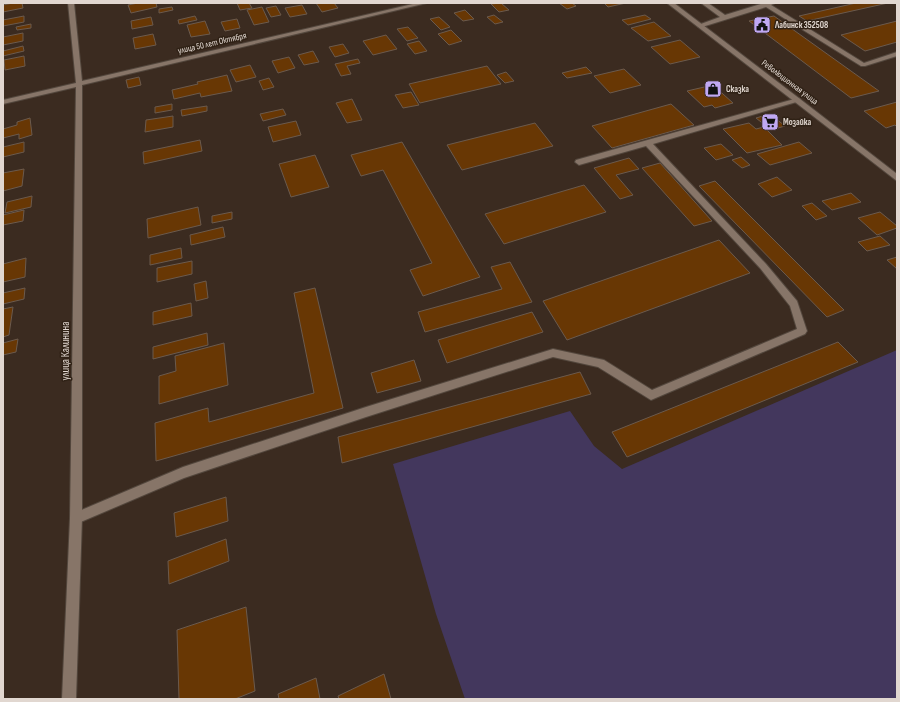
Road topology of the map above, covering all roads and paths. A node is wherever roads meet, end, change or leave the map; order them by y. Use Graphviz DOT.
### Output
graph roads {
  1 [pos="71,3"];
  2 [pos="424,3"];
  3 [pos="670,3"];
  4 [pos="704,3"];
  5 [pos="769,4"];
  6 [pos="724,17"];
  7 [pos="700,26"];
  8 [pos="897,54"];
  9 [pos="79,84"];
  10 [pos="798,100"];
  11 [pos="3,102"];
  12 [pos="648,143"];
  13 [pos="579,162"];
  14 [pos="897,178"];
  15 [pos="76,518"];
  16 [pos="70,699"];
  1 -- 9 [label="street, улица Калинина"];
  2 -- 9 [label="street, улица 50 лет Октября"];
  3 -- 7 [label="street, Революционная улица"];
  4 -- 6 [label="street"];
  5 -- 6 [label="street"];
  5 -- 8 [label="street"];
  6 -- 7 [label="street"];
  7 -- 10 [label="street, Революционная улица"];
  9 -- 11 [label="street, улица 50 лет Октября"];
  9 -- 15 [label="street, улица Калинина"];
  10 -- 12 [label="street"];
  10 -- 14 [label="street, Революционная улица"];
  12 -- 13 [label="street"];
  12 -- 15 [label="street"];
  15 -- 16 [label="street, улица Калинина"];
}
